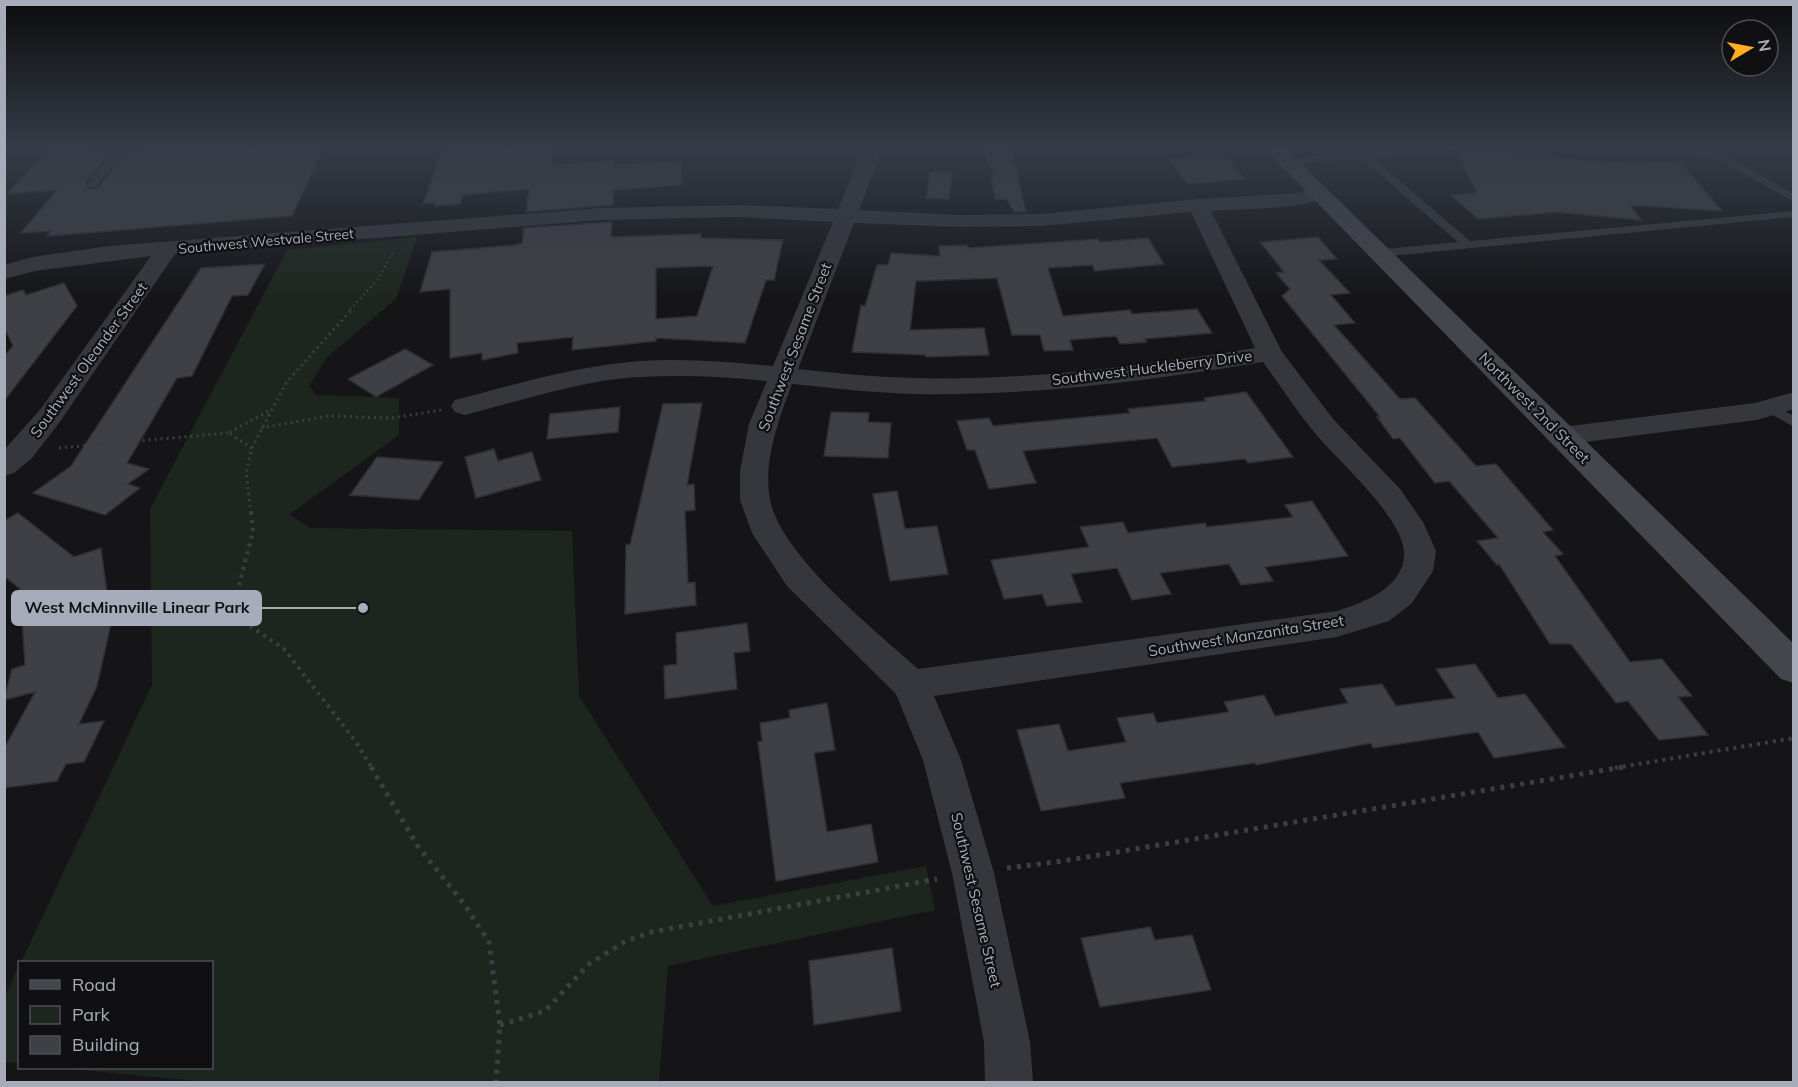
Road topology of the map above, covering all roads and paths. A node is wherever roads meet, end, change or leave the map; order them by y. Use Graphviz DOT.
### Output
graph roads {
  1 [pos="852,199"];
  2 [pos="1302,199"];
  3 [pos="1325,199"];
  4 [pos="1414,199"];
  5 [pos="1198,205"];
  6 [pos="1792,215"];
  7 [pos="845,217"];
  8 [pos="401,230"];
  9 [pos="1467,245"];
  10 [pos="168,249"];
  11 [pos="1379,253"];
  12 [pos="4,272"];
  13 [pos="1270,353"];
  14 [pos="783,376"];
  15 [pos="465,406"];
  16 [pos="269,411"];
  17 [pos="1786,411"];
  18 [pos="261,428"];
  19 [pos="228,433"];
  20 [pos="1562,436"];
  21 [pos="252,448"];
  22 [pos="13,459"];
  23 [pos="1794,668"];
  24 [pos="911,685"];
  25 [pos="1794,738"];
  26 [pos="973,873"];
  27 [pos="500,1025"];
  28 [pos="496,1083"];
  29 [pos="1009,1083"];
  1 -- 7 [label="street, Southwest Sesame Street"];
  2 -- 5 [label="street, Southwest Westvale Street"];
  3 -- 11 [label="main road, Northwest 2nd Street"];
  4 -- 9 [label="lane"];
  5 -- 7 [label="street, Southwest Westvale Street"];
  5 -- 13 [label="street, Southwest Manzanita Street"];
  6 -- 9 [label="lane"];
  7 -- 8 [label="street, Southwest Westvale Street"];
  7 -- 14 [label="street, Southwest Sesame Street"];
  8 -- 10 [label="street, Southwest Westvale Street"];
  8 -- 16 [label="path"];
  9 -- 11 [label="lane"];
  10 -- 12 [label="street, Southwest Westvale Street"];
  10 -- 22 [label="street, Southwest Oleander Street"];
  11 -- 20 [label="main road, Northwest 2nd Street"];
  13 -- 14 [label="street, Southwest Huckleberry Drive"];
  13 -- 24 [label="street, Southwest Manzanita Street"];
  14 -- 15 [label="street, Southwest Huckleberry Drive"];
  14 -- 24 [label="street, Southwest Sesame Street"];
  15 -- 18 [label="path"];
  16 -- 18 [label="path"];
  16 -- 19 [label="path"];
  17 -- 20 [label="street"];
  18 -- 21 [label="path"];
  19 -- 21 [label="path"];
  19 -- 22 [label="path"];
  20 -- 23 [label="main road, Northwest 2nd Street"];
  21 -- 27 [label="path"];
  24 -- 26 [label="street, Southwest Sesame Street"];
  25 -- 26 [label="path"];
  26 -- 27 [label="path"];
  26 -- 29 [label="street, Southwest Sesame Street"];
  27 -- 28 [label="path"];
}
